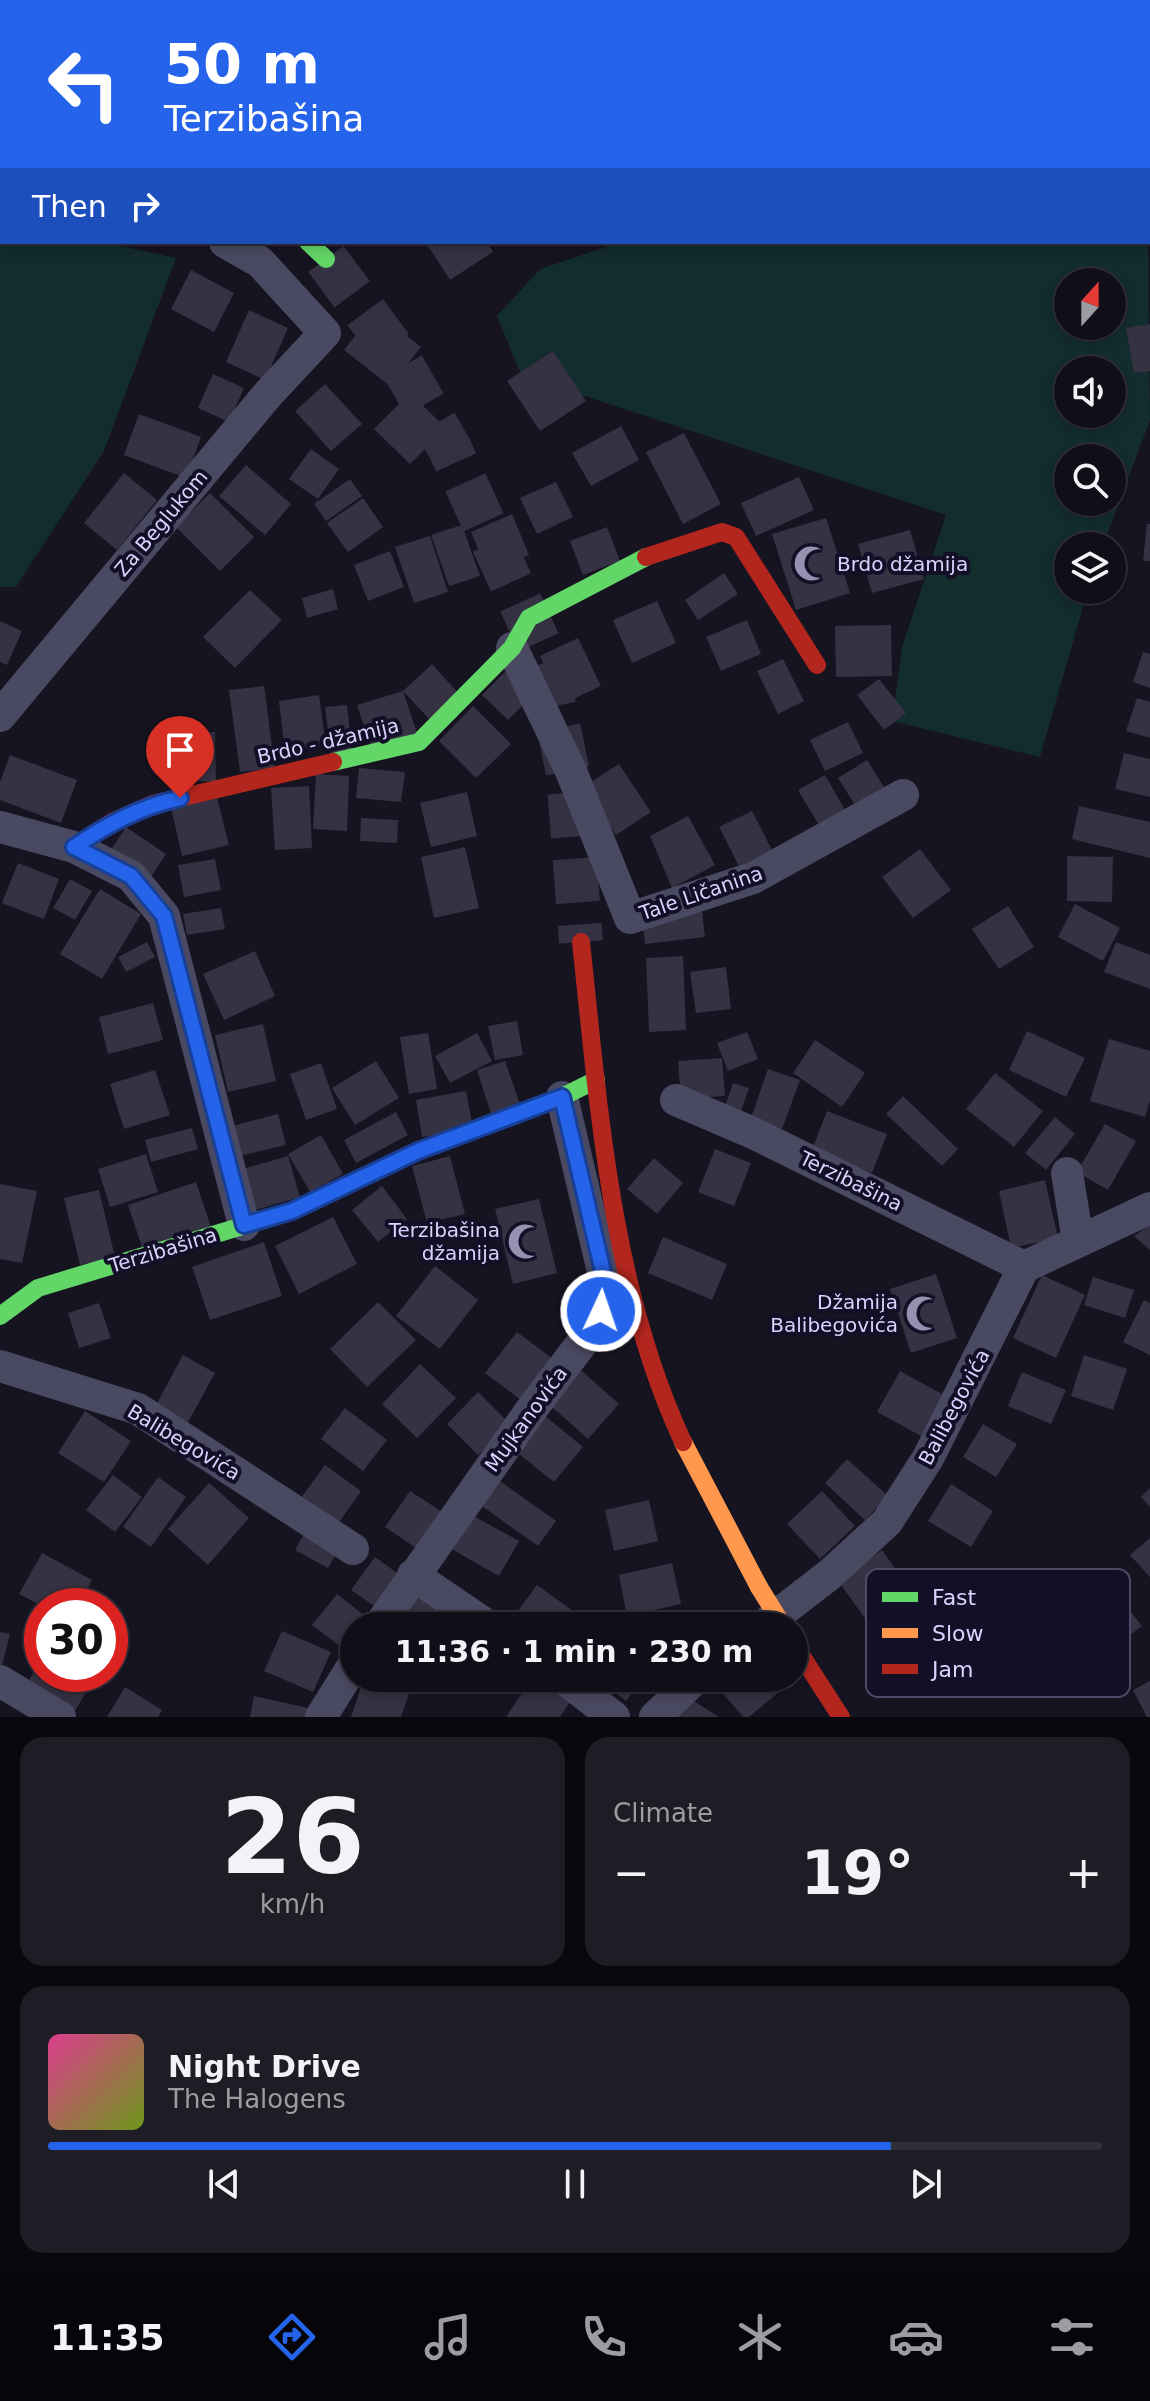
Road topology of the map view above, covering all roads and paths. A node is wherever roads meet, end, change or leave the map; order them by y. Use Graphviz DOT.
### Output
graph roads {
  1 [pos="228,244"];
  2 [pos="310,244"];
  3 [pos="326,259"];
  4 [pos="512,648"];
  5 [pos="817,665"];
  6 [pos="0,716"];
  7 [pos="903,795"];
  8 [pos="0,827"];
  9 [pos="74,847"];
  10 [pos="581,942"];
  11 [pos="596,1080"];
  12 [pos="562,1097"];
  13 [pos="676,1100"];
  14 [pos="1067,1173"];
  15 [pos="1150,1208"];
  16 [pos="244,1225"];
  17 [pos="1078,1241"];
  18 [pos="1024,1267"];
  19 [pos="0,1316"];
  20 [pos="0,1366"];
  21 [pos="353,1549"];
  22 [pos="413,1575"];
  23 [pos="388,1612"];
  24 [pos="467,1612"];
  25 [pos="774,1612"];
  26 [pos="781,1612"];
  27 [pos="808,1665"];
  28 [pos="0,1681"];
  29 [pos="340,1686"];
  30 [pos="581,1692"];
  31 [pos="678,1692"];
  32 [pos="21,1706"];
  33 [pos="60,1717"];
  34 [pos="321,1717"];
  35 [pos="614,1717"];
  36 [pos="655,1717"];
  37 [pos="841,1717"];
  1 -- 6 [label="street, Za Beglukom"];
  2 -- 3 [label="street"];
  4 -- 5 [label="street, Brdo - džamija"];
  4 -- 7 [label="street, Tale Ličanina"];
  4 -- 9 [label="street, Brdo - džamija"];
  8 -- 9 [label="street"];
  9 -- 16 [label="street"];
  10 -- 11 [label="street"];
  11 -- 12 [label="street, Terzibašina"];
  11 -- 25 [label="street, bridge"];
  12 -- 16 [label="street, Terzibašina"];
  12 -- 22 [label="street, Mujkanovića"];
  13 -- 18 [label="street, Terzibašina"];
  14 -- 17 [label="street"];
  15 -- 17 [label="street"];
  16 -- 19 [label="street, Terzibašina"];
  17 -- 18 [label="street"];
  18 -- 26 [label="street, Balibegovića"];
  20 -- 21 [label="street, Balibegovića"];
  22 -- 23 [label="street, Mujkanovića"];
  22 -- 24 [label="street"];
  27 -- 37 [label="street"];
  28 -- 32 [label="street"];
  29 -- 34 [label="street"];
  30 -- 35 [label="street"];
  31 -- 36 [label="street"];
  32 -- 33 [label="street"];
}
